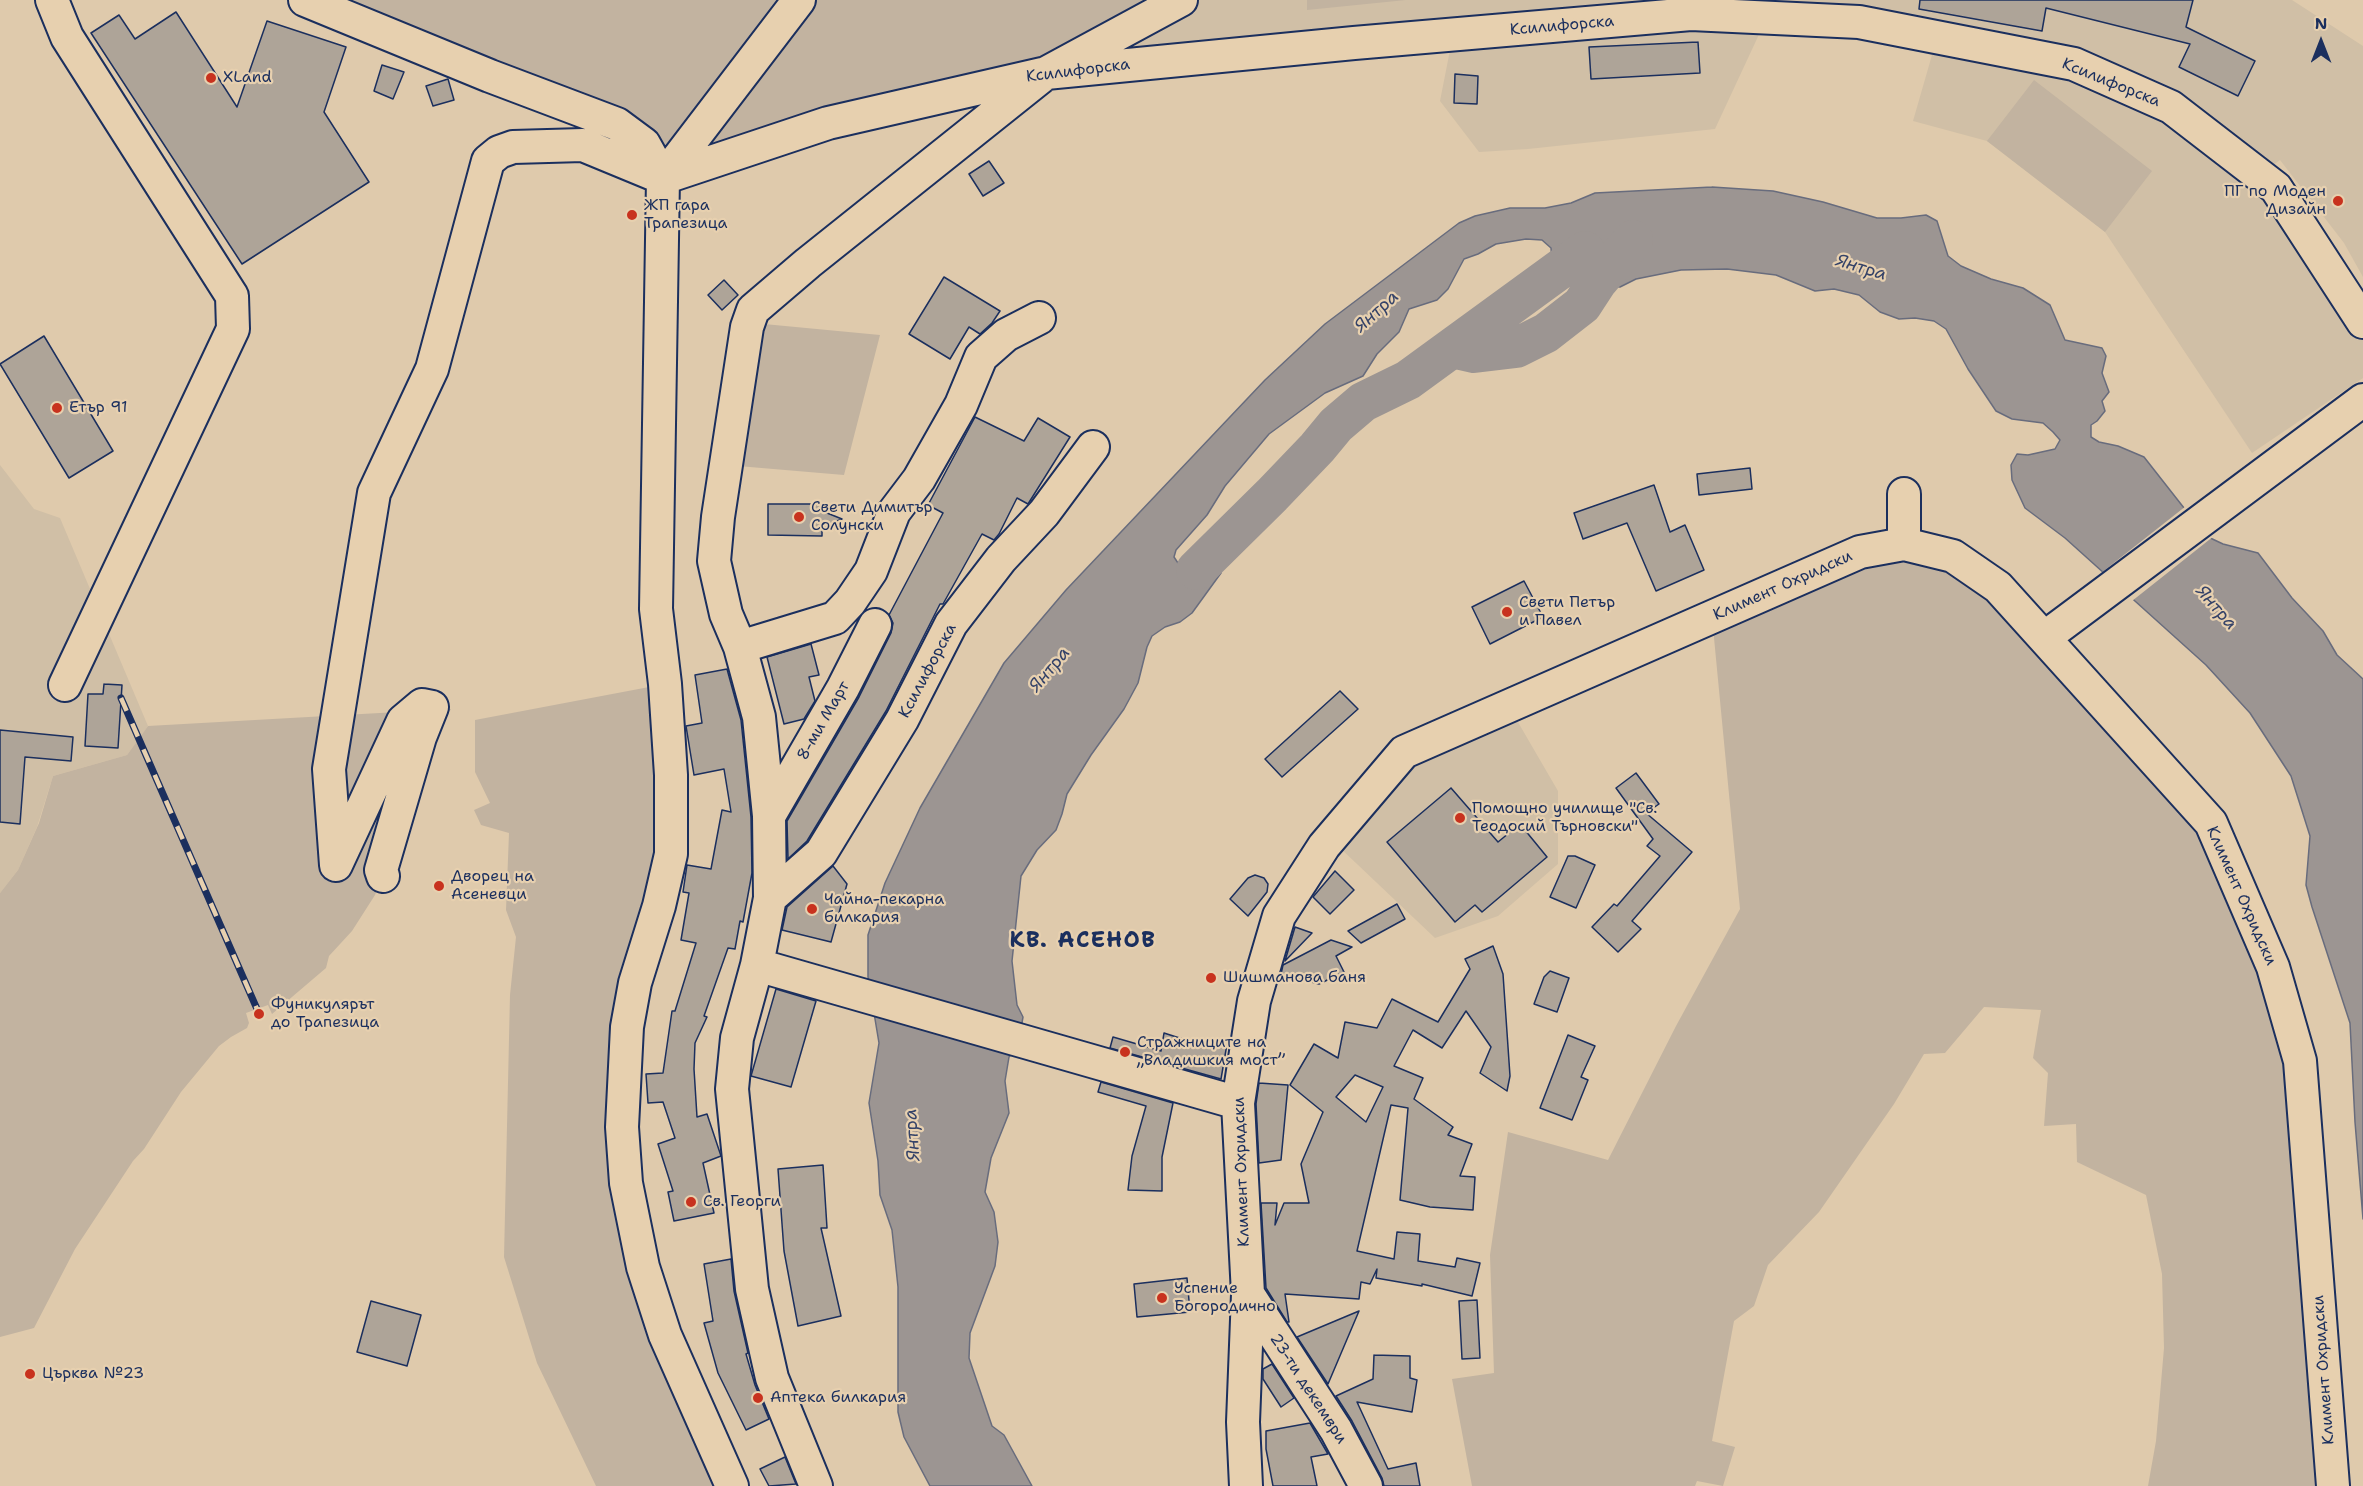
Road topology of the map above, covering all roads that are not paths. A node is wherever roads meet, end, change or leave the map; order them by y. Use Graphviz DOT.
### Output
graph roads {
  1 [pos="52,0"];
  2 [pos="305,0"];
  3 [pos="799,0"];
  4 [pos="1181,0"];
  5 [pos="1046,73"];
  6 [pos="663,178"];
  7 [pos="1039,318"];
  8 [pos="2363,322"];
  9 [pos="2363,400"];
  10 [pos="1093,447"];
  11 [pos="1904,494"];
  12 [pos="1904,544"];
  13 [pos="875,625"];
  14 [pos="2044,638"];
  15 [pos="740,647"];
  16 [pos="65,685"];
  17 [pos="770,816"];
  18 [pos="383,876"];
  19 [pos="770,898"];
  20 [pos="757,965"];
  21 [pos="1238,1103"];
  22 [pos="1248,1294"];
  23 [pos="732,1486"];
  24 [pos="816,1486"];
  25 [pos="1246,1486"];
  26 [pos="1366,1486"];
  27 [pos="2333,1486"];
  1 -- 16 [label="street"];
  2 -- 6 [label="street"];
  3 -- 6 [label="street"];
  4 -- 5 [label="street"];
  5 -- 6 [label="street, Ксилифорска"];
  5 -- 8 [label="street, Ксилифорска"];
  5 -- 15 [label="street"];
  6 -- 18 [label="street"];
  6 -- 23 [label="street"];
  7 -- 15 [label="street"];
  9 -- 14 [label="street"];
  10 -- 19 [label="street, Ксилифорска"];
  11 -- 12 [label="street"];
  12 -- 14 [label="street, Климент Охридски"];
  12 -- 21 [label="street, Климент Охридски"];
  13 -- 17 [label="street, 8-ми Март"];
  14 -- 27 [label="street, Климент Охридски"];
  15 -- 17 [label="street"];
  17 -- 19 [label="street"];
  19 -- 20 [label="street"];
  20 -- 21 [label="street"];
  20 -- 24 [label="street"];
  21 -- 22 [label="street, Климент Охридски"];
  22 -- 25 [label="street, Климент Охридски"];
  22 -- 26 [label="street, 23-ти декември"];
}
